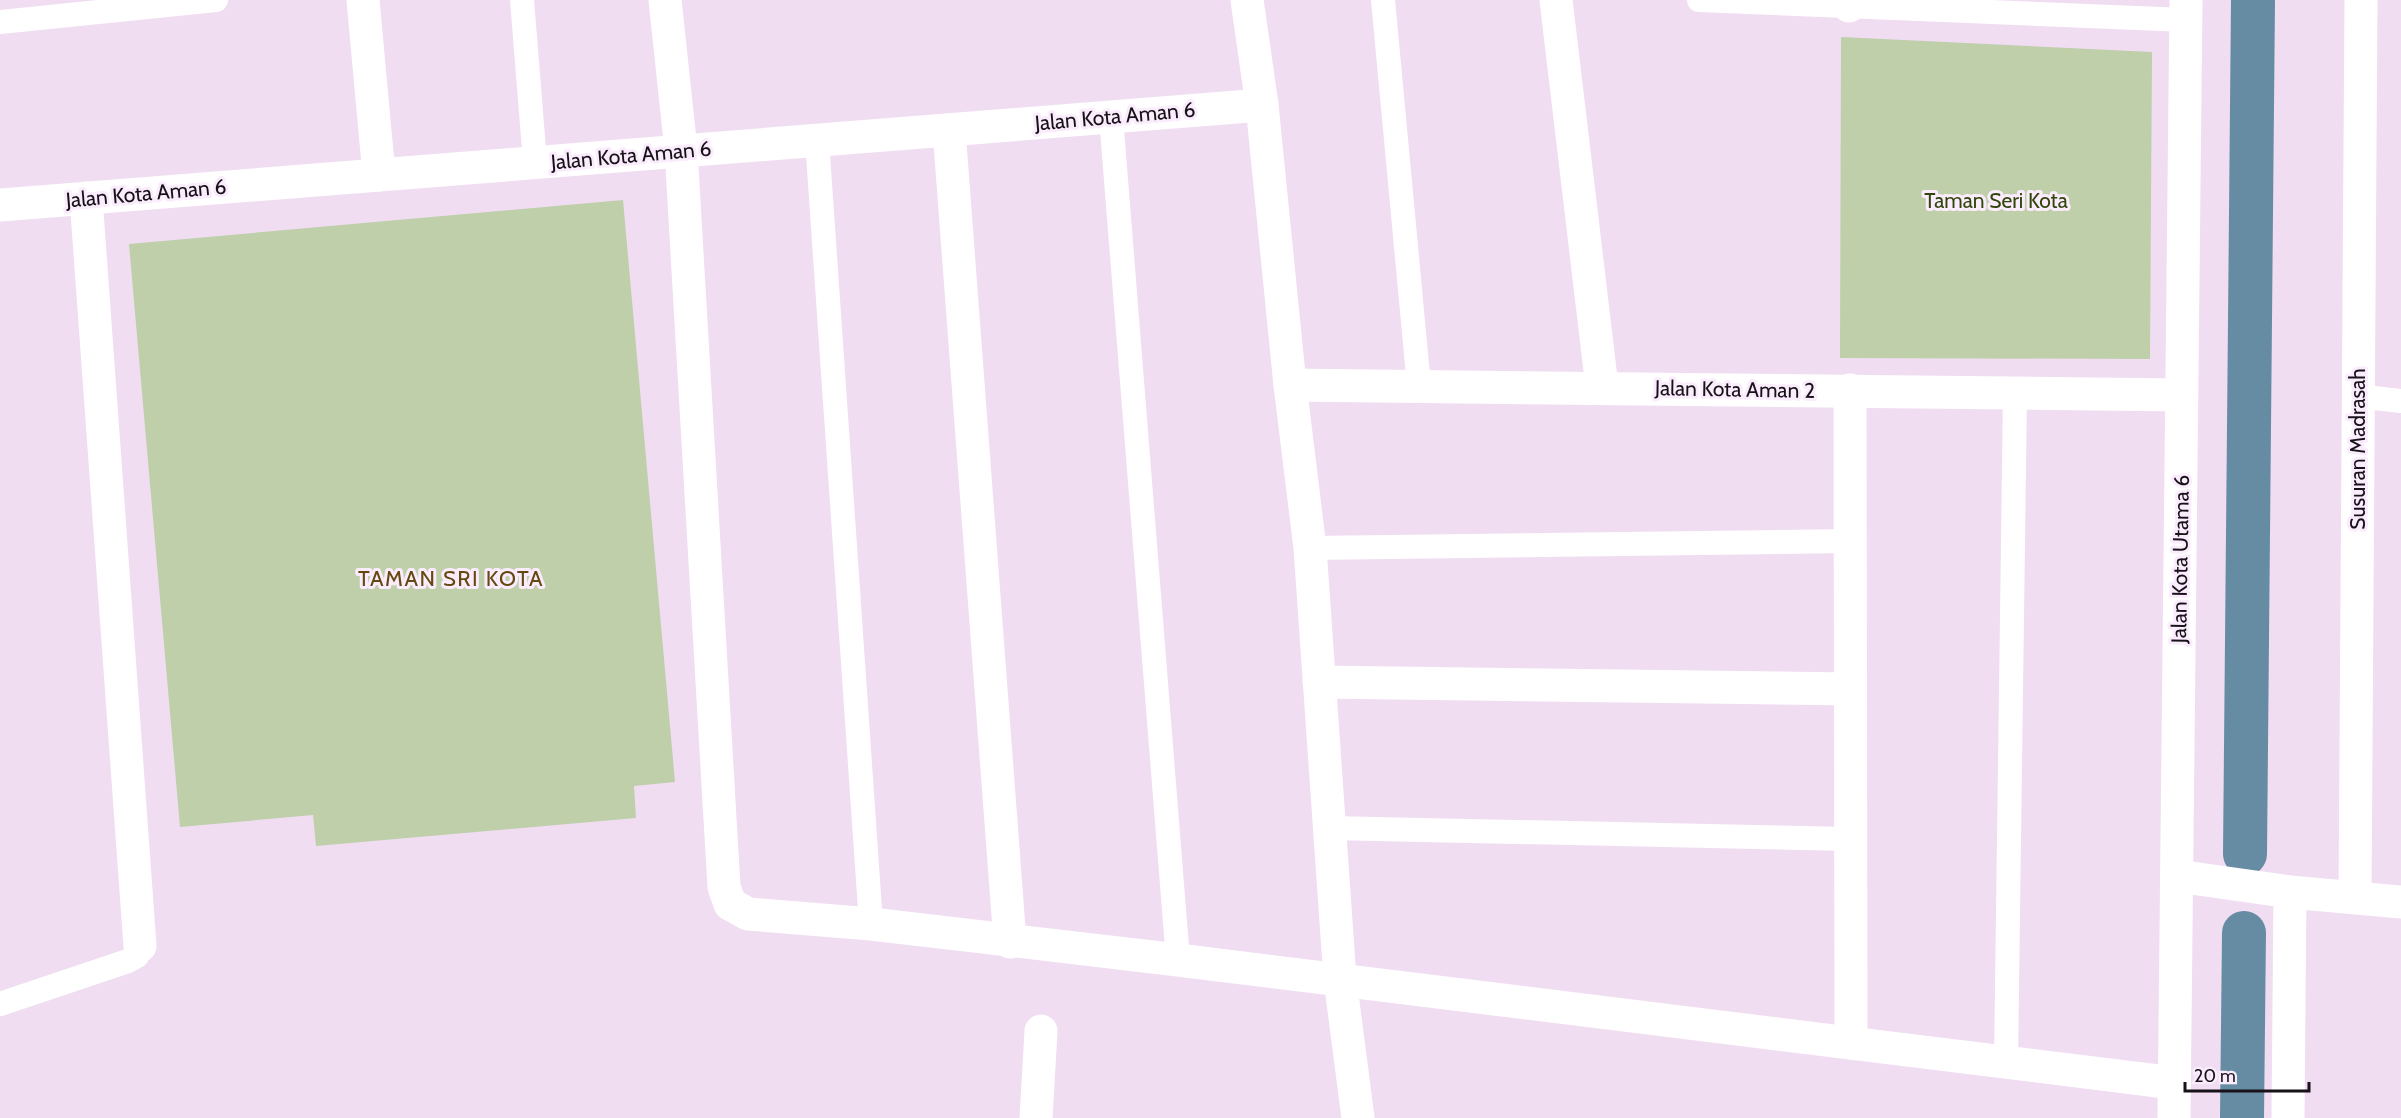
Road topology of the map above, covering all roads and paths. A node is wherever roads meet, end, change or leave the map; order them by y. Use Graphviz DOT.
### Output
graph roads {
  1 [pos="216,0"];
  2 [pos="363,0"];
  3 [pos="522,0"];
  4 [pos="665,0"];
  5 [pos="1248,0"];
  6 [pos="1383,0"];
  7 [pos="1556,0"];
  8 [pos="1702,0"];
  9 [pos="2361,0"];
  10 [pos="1850,3"];
  11 [pos="2014,6"];
  12 [pos="2186,10"];
  13 [pos="0,22"];
  14 [pos="1262,105"];
  15 [pos="1111,117"];
  16 [pos="949,130"];
  17 [pos="817,140"];
  18 [pos="681,150"];
  19 [pos="535,162"];
  20 [pos="379,175"];
  21 [pos="86,198"];
  22 [pos="0,205"];
  23 [pos="1290,385"];
  24 [pos="1419,386"];
  25 [pos="1602,387"];
  26 [pos="1850,390"];
  27 [pos="2015,393"];
  28 [pos="2181,395"];
  29 [pos="2357,396"];
  30 [pos="2401,400"];
  31 [pos="1850,541"];
  32 [pos="1310,548"];
  33 [pos="1319,682"];
  34 [pos="1850,689"];
  35 [pos="1329,828"];
  36 [pos="1850,839"];
  37 [pos="2177,876"];
  38 [pos="2290,892"];
  39 [pos="2355,897"];
  40 [pos="2401,902"];
  41 [pos="870,924"];
  42 [pos="1010,942"];
  43 [pos="140,946"];
  44 [pos="1178,960"];
  45 [pos="1340,979"];
  46 [pos="0,1004"];
  47 [pos="1041,1031"];
  48 [pos="1851,1043"];
  49 [pos="2006,1063"];
  50 [pos="2174,1083"];
  51 [pos="1036,1118"];
  52 [pos="1358,1118"];
  53 [pos="2174,1118"];
  54 [pos="2288,1118"];
  1 -- 13 [label="lane"];
  2 -- 20 [label="street"];
  3 -- 19 [label="lane"];
  4 -- 18 [label="street"];
  5 -- 14 [label="street"];
  6 -- 24 [label="lane"];
  7 -- 25 [label="street"];
  8 -- 10 [label="lane"];
  9 -- 29 [label="street, Susuran Madrasah"];
  10 -- 11 [label="lane"];
  11 -- 12 [label="lane"];
  12 -- 28 [label="street, Jalan Kota Utama 6"];
  14 -- 15 [label="street, Jalan Kota Aman 6"];
  14 -- 23 [label="street"];
  15 -- 16 [label="street, Jalan Kota Aman 6"];
  15 -- 44 [label="lane"];
  16 -- 17 [label="street, Jalan Kota Aman 6"];
  16 -- 42 [label="street"];
  17 -- 18 [label="street, Jalan Kota Aman 6"];
  17 -- 41 [label="lane"];
  18 -- 19 [label="street, Jalan Kota Aman 6"];
  18 -- 41 [label="street"];
  19 -- 20 [label="street, Jalan Kota Aman 6"];
  20 -- 21 [label="street, Jalan Kota Aman 6"];
  21 -- 22 [label="street, Jalan Kota Aman 6"];
  21 -- 43 [label="street"];
  23 -- 24 [label="street, Jalan Kota Aman 2"];
  23 -- 32 [label="street"];
  24 -- 25 [label="street, Jalan Kota Aman 2"];
  25 -- 26 [label="street, Jalan Kota Aman 2"];
  26 -- 27 [label="street, Jalan Kota Aman 2"];
  26 -- 31 [label="street"];
  27 -- 28 [label="street, Jalan Kota Aman 2"];
  27 -- 49 [label="lane"];
  28 -- 37 [label="street, Jalan Kota Utama 6"];
  29 -- 30 [label="lane"];
  29 -- 39 [label="street, Susuran Madrasah"];
  31 -- 32 [label="lane"];
  31 -- 34 [label="street"];
  32 -- 33 [label="street"];
  33 -- 34 [label="street"];
  33 -- 35 [label="street"];
  34 -- 36 [label="street"];
  35 -- 36 [label="lane"];
  35 -- 45 [label="street"];
  36 -- 48 [label="street"];
  37 -- 38 [label="street"];
  37 -- 50 [label="street, Jalan Kota Utama 6"];
  38 -- 39 [label="street"];
  38 -- 54 [label="street"];
  39 -- 40 [label="street"];
  41 -- 42 [label="street"];
  42 -- 44 [label="street"];
  43 -- 46 [label="lane"];
  44 -- 45 [label="street"];
  45 -- 48 [label="street"];
  45 -- 52 [label="street"];
  47 -- 51 [label="street"];
  48 -- 49 [label="street"];
  49 -- 50 [label="street"];
  50 -- 53 [label="street, Jalan Kota Utama 6"];
}
